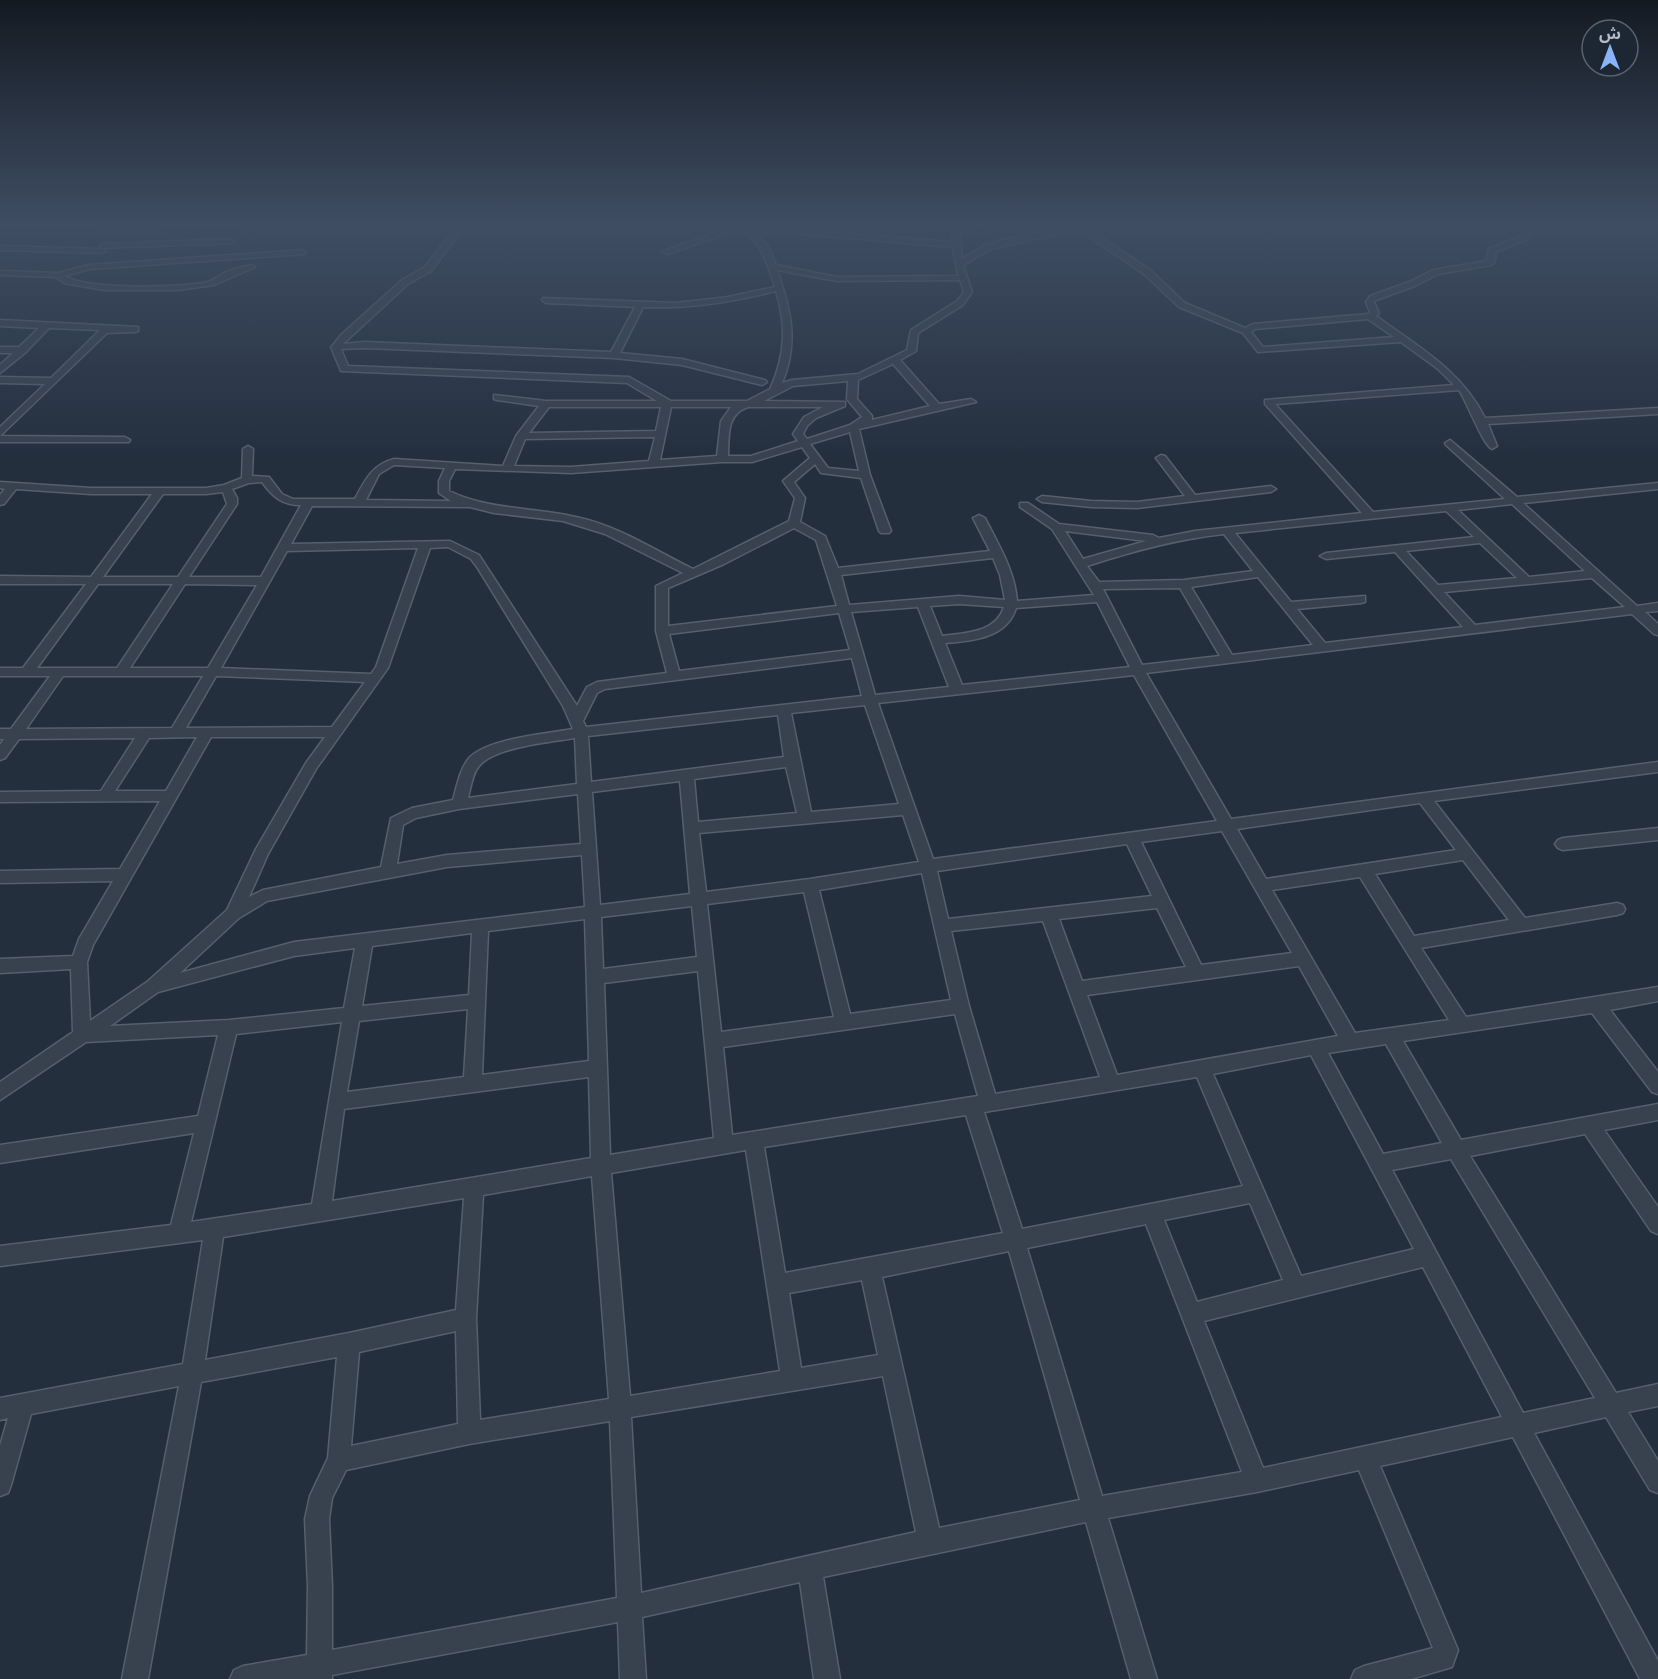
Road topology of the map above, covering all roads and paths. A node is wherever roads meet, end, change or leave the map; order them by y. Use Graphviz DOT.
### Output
graph roads {
  1 [pos="383,301"];
  2 [pos="571,301"];
  3 [pos="712,301"];
  4 [pos="784,301"];
  5 [pos="961,301"];
  6 [pos="1178,301"];
  7 [pos="1370,301"];
  8 [pos="640,305"];
  9 [pos="1370,316"];
  10 [pos="0,323"];
  11 [pos="47,326"];
  12 [pos="135,329"];
  13 [pos="105,330"];
  14 [pos="1246,331"];
  15 [pos="1403,339"];
  16 [pos="336,347"];
  17 [pos="0,350"];
  18 [pos="23,350"];
  19 [pos="614,355"];
  20 [pos="896,361"];
  21 [pos="0,370"];
  22 [pos="853,378"];
  23 [pos="0,380"];
  24 [pos="54,381"];
  25 [pos="762,382"];
  26 [pos="1461,387"];
  27 [pos="774,390"];
  28 [pos="496,397"];
  29 [pos="971,402"];
  30 [pos="668,403"];
  31 [pos="847,403"];
  32 [pos="546,404"];
  33 [pos="747,404"];
  34 [pos="937,407"];
  35 [pos="1658,411"];
  36 [pos="1482,421"];
  37 [pos="854,427"];
  38 [pos="0,433"];
  39 [pos="660,434"];
  40 [pos="521,436"];
  41 [pos="0,440"];
  42 [pos="125,440"];
  43 [pos="801,442"];
  44 [pos="1450,443"];
  45 [pos="1492,446"];
  46 [pos="248,449"];
  47 [pos="816,458"];
  48 [pos="1161,458"];
  49 [pos="722,459"];
  50 [pos="654,464"];
  51 [pos="451,466"];
  52 [pos="507,469"];
  53 [pos="865,475"];
  54 [pos="247,480"];
  55 [pos="0,485"];
  56 [pos="14,485"];
  57 [pos="1658,486"];
  58 [pos="226,488"];
  59 [pos="1271,489"];
  60 [pos="160,491"];
  61 [pos="1042,499"];
  62 [pos="1193,499"];
  63 [pos="1514,500"];
  64 [pos="0,502"];
  65 [pos="308,503"];
  66 [pos="359,503"];
  67 [pos="469,504"];
  68 [pos="1024,505"];
  69 [pos="1448,507"];
  70 [pos="1370,515"];
  71 [pos="978,518"];
  72 [pos="794,523"];
  73 [pos="1056,528"];
  74 [pos="885,531"];
  75 [pos="1227,531"];
  76 [pos="1162,540"];
  77 [pos="1481,540"];
  78 [pos="425,545"];
  79 [pos="284,548"];
  80 [pos="1398,549"];
  81 [pos="996,554"];
  82 [pos="1326,556"];
  83 [pos="1081,564"];
  84 [pos="834,572"];
  85 [pos="1262,573"];
  86 [pos="694,574"];
  87 [pos="1595,574"];
  88 [pos="1525,579"];
  89 [pos="0,580"];
  90 [pos="92,581"];
  91 [pos="265,581"];
  92 [pos="179,582"];
  93 [pos="1184,584"];
  94 [pos="1435,589"];
  95 [pos="1097,592"];
  96 [pos="1362,599"];
  97 [pos="923,603"];
  98 [pos="1012,604"];
  99 [pos="1289,606"];
  100 [pos="1658,607"];
  101 [pos="844,609"];
  102 [pos="1634,609"];
  103 [pos="1472,629"];
  104 [pos="662,631"];
  105 [pos="1658,631"];
  106 [pos="937,640"];
  107 [pos="1321,647"];
  108 [pos="856,653"];
  109 [pos="1228,659"];
  110 [pos="1138,670"];
  111 [pos="0,672"];
  112 [pos="27,672"];
  113 [pos="210,672"];
  114 [pos="59,673"];
  115 [pos="120,673"];
  116 [pos="674,675"];
  117 [pos="376,678"];
  118 [pos="957,690"];
  119 [pos="870,700"];
  120 [pos="784,710"];
  121 [pos="578,726"];
  122 [pos="208,731"];
  123 [pos="177,732"];
  124 [pos="334,732"];
  125 [pos="15,734"];
  126 [pos="144,734"];
  127 [pos="0,735"];
  128 [pos="0,755"];
  129 [pos="792,761"];
  130 [pos="1658,767"];
  131 [pos="686,774"];
  132 [pos="586,787"];
  133 [pos="105,796"];
  134 [pos="172,796"];
  135 [pos="0,797"];
  136 [pos="1424,798"];
  137 [pos="459,804"];
  138 [pos="908,809"];
  139 [pos="805,818"];
  140 [pos="1225,825"];
  141 [pos="693,828"];
  142 [pos="1657,834"];
  143 [pos="1132,839"];
  144 [pos="1563,844"];
  145 [pos="588,849"];
  146 [pos="1467,854"];
  147 [pos="928,866"];
  148 [pos="1364,870"];
  149 [pos="388,871"];
  150 [pos="124,875"];
  151 [pos="0,876"];
  152 [pos="810,885"];
  153 [pos="1262,886"];
  154 [pos="700,898"];
  155 [pos="1162,901"];
  156 [pos="1617,909"];
  157 [pos="593,912"];
  158 [pos="233,914"];
  159 [pos="1049,914"];
  160 [pos="1521,924"];
  161 [pos="942,926"];
  162 [pos="480,927"];
  163 [pos="365,939"];
  164 [pos="1410,943"];
  165 [pos="1305,958"];
  166 [pos="79,962"];
  167 [pos="705,963"];
  168 [pos="0,966"];
  169 [pos="1197,974"];
  170 [pos="596,977"];
  171 [pos="153,987"];
  172 [pos="1078,989"];
  173 [pos="1658,994"];
  174 [pos="476,1001"];
  175 [pos="961,1006"];
  176 [pos="1597,1006"];
  177 [pos="352,1013"];
  178 [pos="844,1023"];
  179 [pos="1462,1026"];
  180 [pos="229,1027"];
  181 [pos="82,1035"];
  182 [pos="1391,1036"];
  183 [pos="713,1041"];
  184 [pos="1351,1042"];
  185 [pos="1316,1047"];
  186 [pos="598,1068"];
  187 [pos="1202,1069"];
  188 [pos="1111,1083"];
  189 [pos="473,1084"];
  190 [pos="1658,1086"];
  191 [pos="0,1092"];
  192 [pos="336,1102"];
  193 [pos="981,1106"];
  194 [pos="1658,1112"];
  195 [pos="206,1123"];
  196 [pos="1589,1124"];
  197 [pos="754,1140"];
  198 [pos="724,1145"];
  199 [pos="1455,1148"];
  200 [pos="0,1154"];
  201 [pos="1378,1164"];
  202 [pos="601,1167"];
  203 [pos="474,1187"];
  204 [pos="1256,1193"];
  205 [pos="321,1211"];
  206 [pos="1152,1214"];
  207 [pos="1656,1219"];
  208 [pos="215,1227"];
  209 [pos="179,1233"];
  210 [pos="1015,1239"];
  211 [pos="0,1256"];
  212 [pos="1428,1256"];
  213 [pos="870,1269"];
  214 [pos="777,1285"];
  215 [pos="1296,1287"];
  216 [pos="1192,1314"];
  217 [pos="466,1318"];
  218 [pos="349,1344"];
  219 [pos="890,1364"];
  220 [pos="192,1373"];
  221 [pos="792,1379"];
  222 [pos="1658,1395"];
  223 [pos="23,1404"];
  224 [pos="1613,1406"];
  225 [pos="620,1407"];
  226 [pos="0,1409"];
  227 [pos="1518,1425"];
  228 [pos="469,1433"];
  229 [pos="1365,1458"];
  230 [pos="339,1460"];
  231 [pos="1257,1481"];
  232 [pos="1658,1482"];
  233 [pos="0,1485"];
  234 [pos="1094,1509"];
  235 [pos="930,1541"];
  236 [pos="810,1567"];
  237 [pos="629,1608"];
  238 [pos="320,1671"];
  239 [pos="135,1679"];
  240 [pos="243,1679"];
  241 [pos="633,1679"];
  242 [pos="827,1679"];
  243 [pos="1144,1679"];
  244 [pos="1364,1679"];
  245 [pos="1654,1679"];
  1 -- 16 [label="street"];
  2 -- 8 [label="street"];
  3 -- 8 [label="street"];
  4 -- 27 [label="street"];
  5 -- 20 [label="street"];
  6 -- 14 [label="street"];
  7 -- 9 [label="street"];
  8 -- 19 [label="street"];
  9 -- 14 [label="street"];
  9 -- 15 [label="street"];
  10 -- 11 [label="street"];
  11 -- 13 [label="street"];
  11 -- 18 [label="street"];
  12 -- 13 [label="street"];
  13 -- 24 [label="street"];
  14 -- 15 [label="street"];
  15 -- 26 [label="street"];
  16 -- 19 [label="street"];
  16 -- 30 [label="street"];
  17 -- 18 [label="street"];
  18 -- 21 [label="street"];
  19 -- 25 [label="street"];
  20 -- 22 [label="street"];
  20 -- 34 [label="street"];
  22 -- 27 [label="street"];
  22 -- 31 [label="street"];
  23 -- 24 [label="street"];
  24 -- 38 [label="street"];
  26 -- 36 [label="street"];
  26 -- 70 [label="street"];
  27 -- 33 [label="street"];
  28 -- 32 [label="street"];
  29 -- 34 [label="street"];
  30 -- 32 [label="street"];
  30 -- 33 [label="street"];
  30 -- 39 [label="street"];
  31 -- 33 [label="street"];
  31 -- 37 [label="street"];
  31 -- 43 [label="street"];
  32 -- 40 [label="street"];
  33 -- 49 [label="street"];
  34 -- 37 [label="street"];
  35 -- 36 [label="street"];
  36 -- 45 [label="street"];
  37 -- 43 [label="street"];
  37 -- 53 [label="street"];
  39 -- 40 [label="street"];
  39 -- 50 [label="street"];
  40 -- 52 [label="street"];
  41 -- 42 [label="street"];
  43 -- 47 [label="street"];
  43 -- 49 [label="street"];
  44 -- 63 [label="street"];
  46 -- 54 [label="street"];
  47 -- 53 [label="street"];
  47 -- 72 [label="street"];
  48 -- 62 [label="street"];
  49 -- 50 [label="street"];
  50 -- 52 [label="street"];
  51 -- 52 [label="street"];
  51 -- 66 [label="street"];
  51 -- 67 [label="street"];
  53 -- 74 [label="street"];
  54 -- 58 [label="street"];
  54 -- 65 [label="street"];
  55 -- 56 [label="street"];
  56 -- 60 [label="street"];
  56 -- 64 [label="street"];
  57 -- 63 [label="street"];
  58 -- 60 [label="street"];
  58 -- 92 [label="street"];
  59 -- 62 [label="street"];
  60 -- 90 [label="street"];
  61 -- 62 [label="street"];
  63 -- 69 [label="street"];
  63 -- 87 [label="street"];
  65 -- 66 [label="street"];
  65 -- 79 [label="street"];
  66 -- 67 [label="street"];
  67 -- 86 [label="street"];
  68 -- 73 [label="street"];
  69 -- 70 [label="street"];
  69 -- 77 [label="street"];
  70 -- 75 [label="street"];
  71 -- 81 [label="street"];
  72 -- 84 [label="street"];
  72 -- 86 [label="street"];
  73 -- 76 [label="street"];
  73 -- 83 [label="street"];
  75 -- 76 [label="street"];
  75 -- 85 [label="street"];
  76 -- 83 [label="street"];
  77 -- 80 [label="street"];
  77 -- 88 [label="street"];
  78 -- 79 [label="street"];
  78 -- 117 [label="street"];
  78 -- 121 [label="street"];
  79 -- 91 [label="street"];
  80 -- 82 [label="street"];
  80 -- 94 [label="street"];
  81 -- 84 [label="street"];
  81 -- 98 [label="street"];
  83 -- 95 [label="street"];
  84 -- 101 [label="street"];
  85 -- 93 [label="street"];
  85 -- 99 [label="street"];
  86 -- 104 [label="street"];
  87 -- 88 [label="street"];
  87 -- 102 [label="street"];
  88 -- 94 [label="street"];
  89 -- 90 [label="street"];
  90 -- 92 [label="street"];
  90 -- 112 [label="street"];
  91 -- 92 [label="street"];
  91 -- 113 [label="street"];
  92 -- 115 [label="street"];
  93 -- 95 [label="street"];
  93 -- 109 [label="street"];
  94 -- 103 [label="street"];
  95 -- 98 [label="street"];
  95 -- 110 [label="street"];
  96 -- 99 [label="street"];
  97 -- 98 [label="street"];
  97 -- 101 [label="street"];
  97 -- 106 [label="street"];
  98 -- 106 [label="street"];
  99 -- 107 [label="street"];
  100 -- 102 [label="street"];
  101 -- 104 [label="street"];
  101 -- 108 [label="street"];
  102 -- 103 [label="street"];
  102 -- 105 [label="street"];
  103 -- 107 [label="street"];
  104 -- 116 [label="street"];
  106 -- 118 [label="street"];
  107 -- 109 [label="street"];
  108 -- 116 [label="street"];
  108 -- 119 [label="street"];
  109 -- 110 [label="street"];
  110 -- 118 [label="street"];
  110 -- 140 [label="street"];
  111 -- 112 [label="street"];
  112 -- 114 [label="street"];
  113 -- 115 [label="street"];
  113 -- 117 [label="street"];
  113 -- 123 [label="street"];
  114 -- 115 [label="street"];
  114 -- 125 [label="street"];
  116 -- 121 [label="street"];
  117 -- 124 [label="street"];
  118 -- 119 [label="street"];
  119 -- 120 [label="street"];
  119 -- 138 [label="street"];
  120 -- 121 [label="street"];
  120 -- 129 [label="street"];
  121 -- 132 [label="street"];
  121 -- 137 [label="street"];
  122 -- 123 [label="street"];
  122 -- 124 [label="street"];
  122 -- 134 [label="street"];
  123 -- 126 [label="street"];
  124 -- 158 [label="street"];
  125 -- 126 [label="street"];
  125 -- 127 [label="street"];
  125 -- 128 [label="street"];
  126 -- 133 [label="street"];
  129 -- 131 [label="street"];
  129 -- 139 [label="street"];
  130 -- 136 [label="street"];
  131 -- 132 [label="street"];
  131 -- 141 [label="street"];
  132 -- 137 [label="street"];
  132 -- 145 [label="street"];
  133 -- 134 [label="street"];
  133 -- 135 [label="street"];
  134 -- 150 [label="street"];
  136 -- 140 [label="street"];
  136 -- 146 [label="street"];
  137 -- 149 [label="street"];
  138 -- 139 [label="street"];
  138 -- 147 [label="street"];
  139 -- 141 [label="street"];
  140 -- 143 [label="street"];
  140 -- 153 [label="street"];
  141 -- 154 [label="street"];
  142 -- 144 [label="street"];
  143 -- 147 [label="street"];
  143 -- 155 [label="street"];
  145 -- 149 [label="street"];
  145 -- 157 [label="street"];
  146 -- 148 [label="street"];
  146 -- 160 [label="street"];
  147 -- 152 [label="street"];
  147 -- 161 [label="street"];
  148 -- 153 [label="street"];
  148 -- 164 [label="street"];
  149 -- 158 [label="street"];
  150 -- 151 [label="street"];
  150 -- 166 [label="street"];
  152 -- 154 [label="street"];
  152 -- 178 [label="street"];
  153 -- 165 [label="street"];
  154 -- 157 [label="street"];
  154 -- 167 [label="street"];
  155 -- 159 [label="street"];
  155 -- 169 [label="street"];
  156 -- 160 [label="street"];
  157 -- 162 [label="street"];
  157 -- 170 [label="street"];
  158 -- 171 [label="street"];
  159 -- 161 [label="street"];
  159 -- 172 [label="street"];
  160 -- 164 [label="street"];
  161 -- 175 [label="street"];
  162 -- 163 [label="street"];
  162 -- 174 [label="street"];
  163 -- 171 [label="street"];
  163 -- 177 [label="street"];
  164 -- 179 [label="street"];
  165 -- 169 [label="street"];
  165 -- 184 [label="street"];
  166 -- 168 [label="street"];
  166 -- 181 [label="street"];
  167 -- 170 [label="street"];
  167 -- 183 [label="street"];
  169 -- 172 [label="street"];
  170 -- 186 [label="street"];
  171 -- 181 [label="street"];
  172 -- 188 [label="street"];
  173 -- 176 [label="street"];
  174 -- 177 [label="street"];
  174 -- 189 [label="street"];
  175 -- 178 [label="street"];
  175 -- 193 [label="street"];
  176 -- 179 [label="street"];
  176 -- 190 [label="street"];
  177 -- 180 [label="street"];
  177 -- 192 [label="street"];
  178 -- 183 [label="street"];
  179 -- 182 [label="street"];
  180 -- 181 [label="street"];
  180 -- 195 [label="street"];
  181 -- 191 [label="street"];
  182 -- 184 [label="street"];
  182 -- 199 [label="street"];
  183 -- 198 [label="street"];
  184 -- 185 [label="street"];
  185 -- 187 [label="street"];
  185 -- 201 [label="street"];
  186 -- 189 [label="street"];
  186 -- 202 [label="street"];
  187 -- 188 [label="street"];
  187 -- 204 [label="street"];
  188 -- 193 [label="street"];
  189 -- 192 [label="street"];
  192 -- 205 [label="street"];
  193 -- 197 [label="street"];
  193 -- 210 [label="street"];
  194 -- 196 [label="street"];
  195 -- 200 [label="street"];
  195 -- 209 [label="street"];
  196 -- 199 [label="street"];
  196 -- 207 [label="street"];
  197 -- 198 [label="street"];
  197 -- 214 [label="street"];
  198 -- 202 [label="street"];
  199 -- 201 [label="street"];
  199 -- 224 [label="street"];
  201 -- 212 [label="street"];
  202 -- 203 [label="street"];
  202 -- 225 [label="street"];
  203 -- 205 [label="street"];
  203 -- 217 [label="street"];
  204 -- 206 [label="street"];
  204 -- 215 [label="street"];
  205 -- 208 [label="street"];
  206 -- 210 [label="street"];
  206 -- 216 [label="street"];
  208 -- 209 [label="street"];
  208 -- 220 [label="street"];
  209 -- 211 [label="street"];
  210 -- 213 [label="street"];
  210 -- 234 [label="street"];
  212 -- 215 [label="street"];
  212 -- 227 [label="street"];
  213 -- 214 [label="street"];
  213 -- 219 [label="street"];
  214 -- 221 [label="street"];
  215 -- 216 [label="street"];
  216 -- 231 [label="street"];
  217 -- 218 [label="street"];
  217 -- 228 [label="street"];
  218 -- 220 [label="street"];
  218 -- 230 [label="street"];
  219 -- 221 [label="street"];
  219 -- 235 [label="street"];
  220 -- 223 [label="street"];
  220 -- 239 [label="street"];
  221 -- 225 [label="street"];
  222 -- 224 [label="street"];
  223 -- 226 [label="street"];
  223 -- 233 [label="street"];
  224 -- 227 [label="street"];
  224 -- 232 [label="street"];
  225 -- 228 [label="street"];
  225 -- 237 [label="street"];
  227 -- 229 [label="street"];
  227 -- 245 [label="street"];
  228 -- 230 [label="street"];
  229 -- 231 [label="street"];
  229 -- 244 [label="street"];
  230 -- 238 [label="street"];
  231 -- 234 [label="street"];
  234 -- 235 [label="street"];
  234 -- 243 [label="street"];
  235 -- 236 [label="street"];
  236 -- 237 [label="street"];
  236 -- 242 [label="street"];
  237 -- 238 [label="street"];
  237 -- 241 [label="street"];
  238 -- 240 [label="street"];
}
